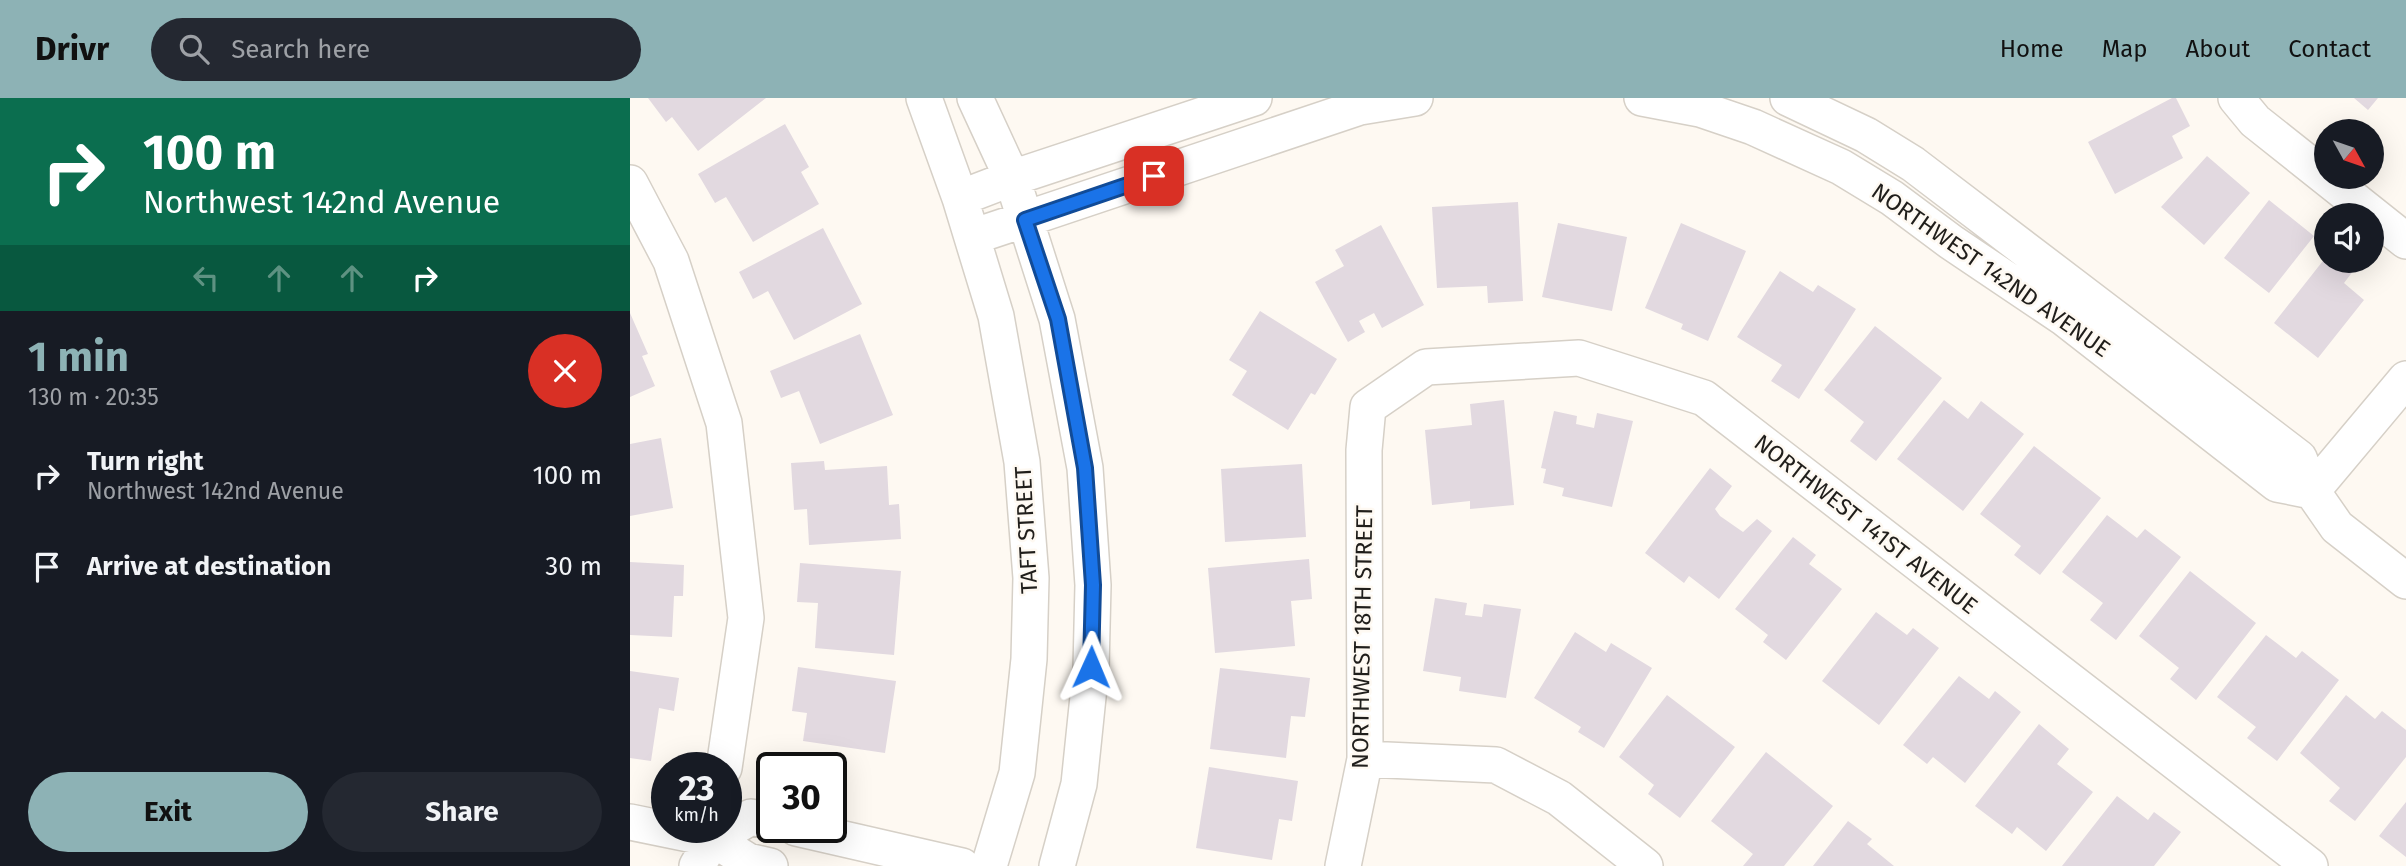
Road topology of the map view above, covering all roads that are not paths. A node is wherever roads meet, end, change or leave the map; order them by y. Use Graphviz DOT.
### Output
graph roads {
  1 [pos="924,98"];
  2 [pos="975,98"];
  3 [pos="1254,98"];
  4 [pos="1415,98"];
  5 [pos="1642,98"];
  6 [pos="1788,98"];
  7 [pos="2236,98"];
  8 [pos="1012,178"];
  9 [pos="630,183"];
  10 [pos="960,198"];
  11 [pos="1025,220"];
  12 [pos="972,237"];
  13 [pos="2406,242"];
  14 [pos="2406,379"];
  15 [pos="1368,407"];
  16 [pos="2312,491"];
  17 [pos="2406,581"];
  18 [pos="726,752"];
  19 [pos="1365,759"];
  20 [pos="756,818"];
  21 [pos="630,822"];
  22 [pos="847,840"];
  23 [pos="708,844"];
  24 [pos="770,866"];
  25 [pos="962,866"];
  26 [pos="989,866"];
  27 [pos="1057,866"];
  28 [pos="1343,866"];
  29 [pos="1645,866"];
  30 [pos="2310,866"];
  1 -- 10 [label="street"];
  2 -- 8 [label="street"];
  3 -- 8 [label="street"];
  4 -- 11 [label="street"];
  5 -- 16 [label="street, NORTHWEST 142ND AVENUE"];
  6 -- 16 [label="street, NORTHWEST 142ND AVENUE"];
  7 -- 13 [label="street"];
  8 -- 10 [label="street"];
  8 -- 11 [label="street"];
  9 -- 18 [label="street"];
  10 -- 12 [label="street, TAFT STREET"];
  11 -- 12 [label="street"];
  11 -- 27 [label="street"];
  12 -- 26 [label="street, TAFT STREET"];
  14 -- 16 [label="street"];
  15 -- 19 [label="street, NORTHWEST 18TH STREET"];
  15 -- 30 [label="street, NORTHWEST 141ST AVENUE"];
  16 -- 17 [label="street, NORTHWEST 142ND AVENUE"];
  19 -- 28 [label="street, NORTHWEST 18TH STREET"];
  19 -- 29 [label="street"];
  20 -- 23 [label="street"];
  21 -- 23 [label="street"];
  22 -- 25 [label="street"];
  23 -- 24 [label="street"];
}
